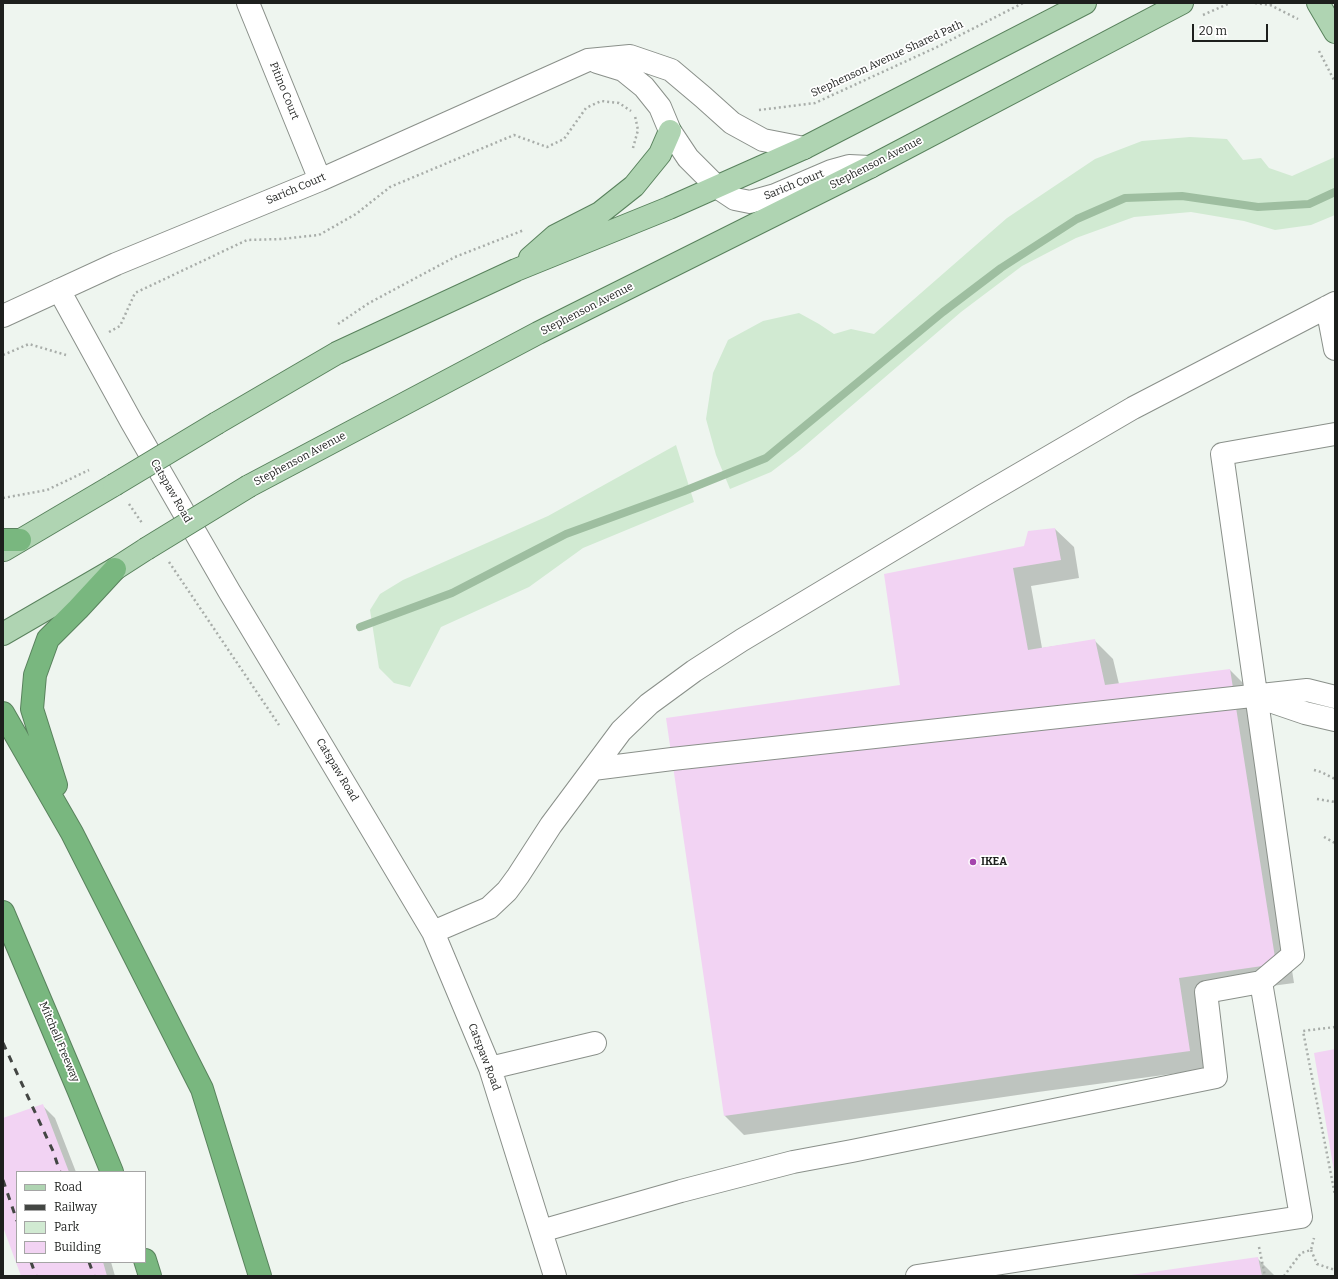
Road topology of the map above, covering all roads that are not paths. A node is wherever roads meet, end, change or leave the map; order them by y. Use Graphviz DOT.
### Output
graph roads {
  1 [pos="248,3"];
  2 [pos="1086,3"];
  3 [pos="1182,3"];
  4 [pos="1318,3"];
  5 [pos="1335,32"];
  6 [pos="588,60"];
  7 [pos="670,131"];
  8 [pos="804,148"];
  9 [pos="870,168"];
  10 [pos="320,180"];
  11 [pos="716,187"];
  12 [pos="516,270"];
  13 [pos="59,290"];
  14 [pos="1331,305"];
  15 [pos="3,316"];
  16 [pos="1335,349"];
  17 [pos="1335,434"];
  18 [pos="9,544"];
  19 [pos="114,569"];
  20 [pos="3,634"];
  21 [pos="1256,696"];
  22 [pos="1335,697"];
  23 [pos="3,713"];
  24 [pos="1335,720"];
  25 [pos="593,769"];
  26 [pos="72,833"];
  27 [pos="3,912"];
  28 [pos="433,932"];
  29 [pos="1262,982"];
  30 [pos="595,1043"];
  31 [pos="490,1068"];
  32 [pos="112,1171"];
  33 [pos="541,1231"];
  34 [pos="146,1263"];
  35 [pos="150,1276"];
  36 [pos="260,1276"];
  37 [pos="556,1276"];
  38 [pos="917,1276"];
  1 -- 10 [label="street, Pitino Court"];
  2 -- 8 [label="main road"];
  3 -- 9 [label="main road, Stephenson Avenue"];
  4 -- 5 [label="main road"];
  6 -- 7 [label="street, Sarich Court"];
  6 -- 8 [label="street, Sarich Court"];
  6 -- 10 [label="street, Sarich Court"];
  7 -- 11 [label="street, Sarich Court"];
  7 -- 12 [label="main road"];
  8 -- 11 [label="main road"];
  9 -- 11 [label="street, Sarich Court"];
  9 -- 19 [label="main road, Stephenson Avenue, bridge"];
  10 -- 13 [label="street, Sarich Court"];
  11 -- 12 [label="main road"];
  12 -- 18 [label="main road, bridge"];
  13 -- 15 [label="street, Sarich Court"];
  13 -- 28 [label="street, Catspaw Road"];
  14 -- 16 [label="street"];
  14 -- 25 [label="street"];
  17 -- 21 [label="street"];
  19 -- 20 [label="main road, Stephenson Avenue"];
  19 -- 26 [label="highway"];
  21 -- 22 [label="street"];
  21 -- 24 [label="street"];
  21 -- 25 [label="street"];
  21 -- 29 [label="street"];
  23 -- 26 [label="highway"];
  25 -- 28 [label="street"];
  26 -- 36 [label="highway"];
  27 -- 32 [label="highway, Mitchell Freeway"];
  28 -- 31 [label="street, Catspaw Road"];
  29 -- 33 [label="street"];
  29 -- 38 [label="street"];
  30 -- 31 [label="street"];
  31 -- 33 [label="street, Catspaw Road"];
  33 -- 37 [label="street, Catspaw Road"];
  34 -- 35 [label="highway"];
}
